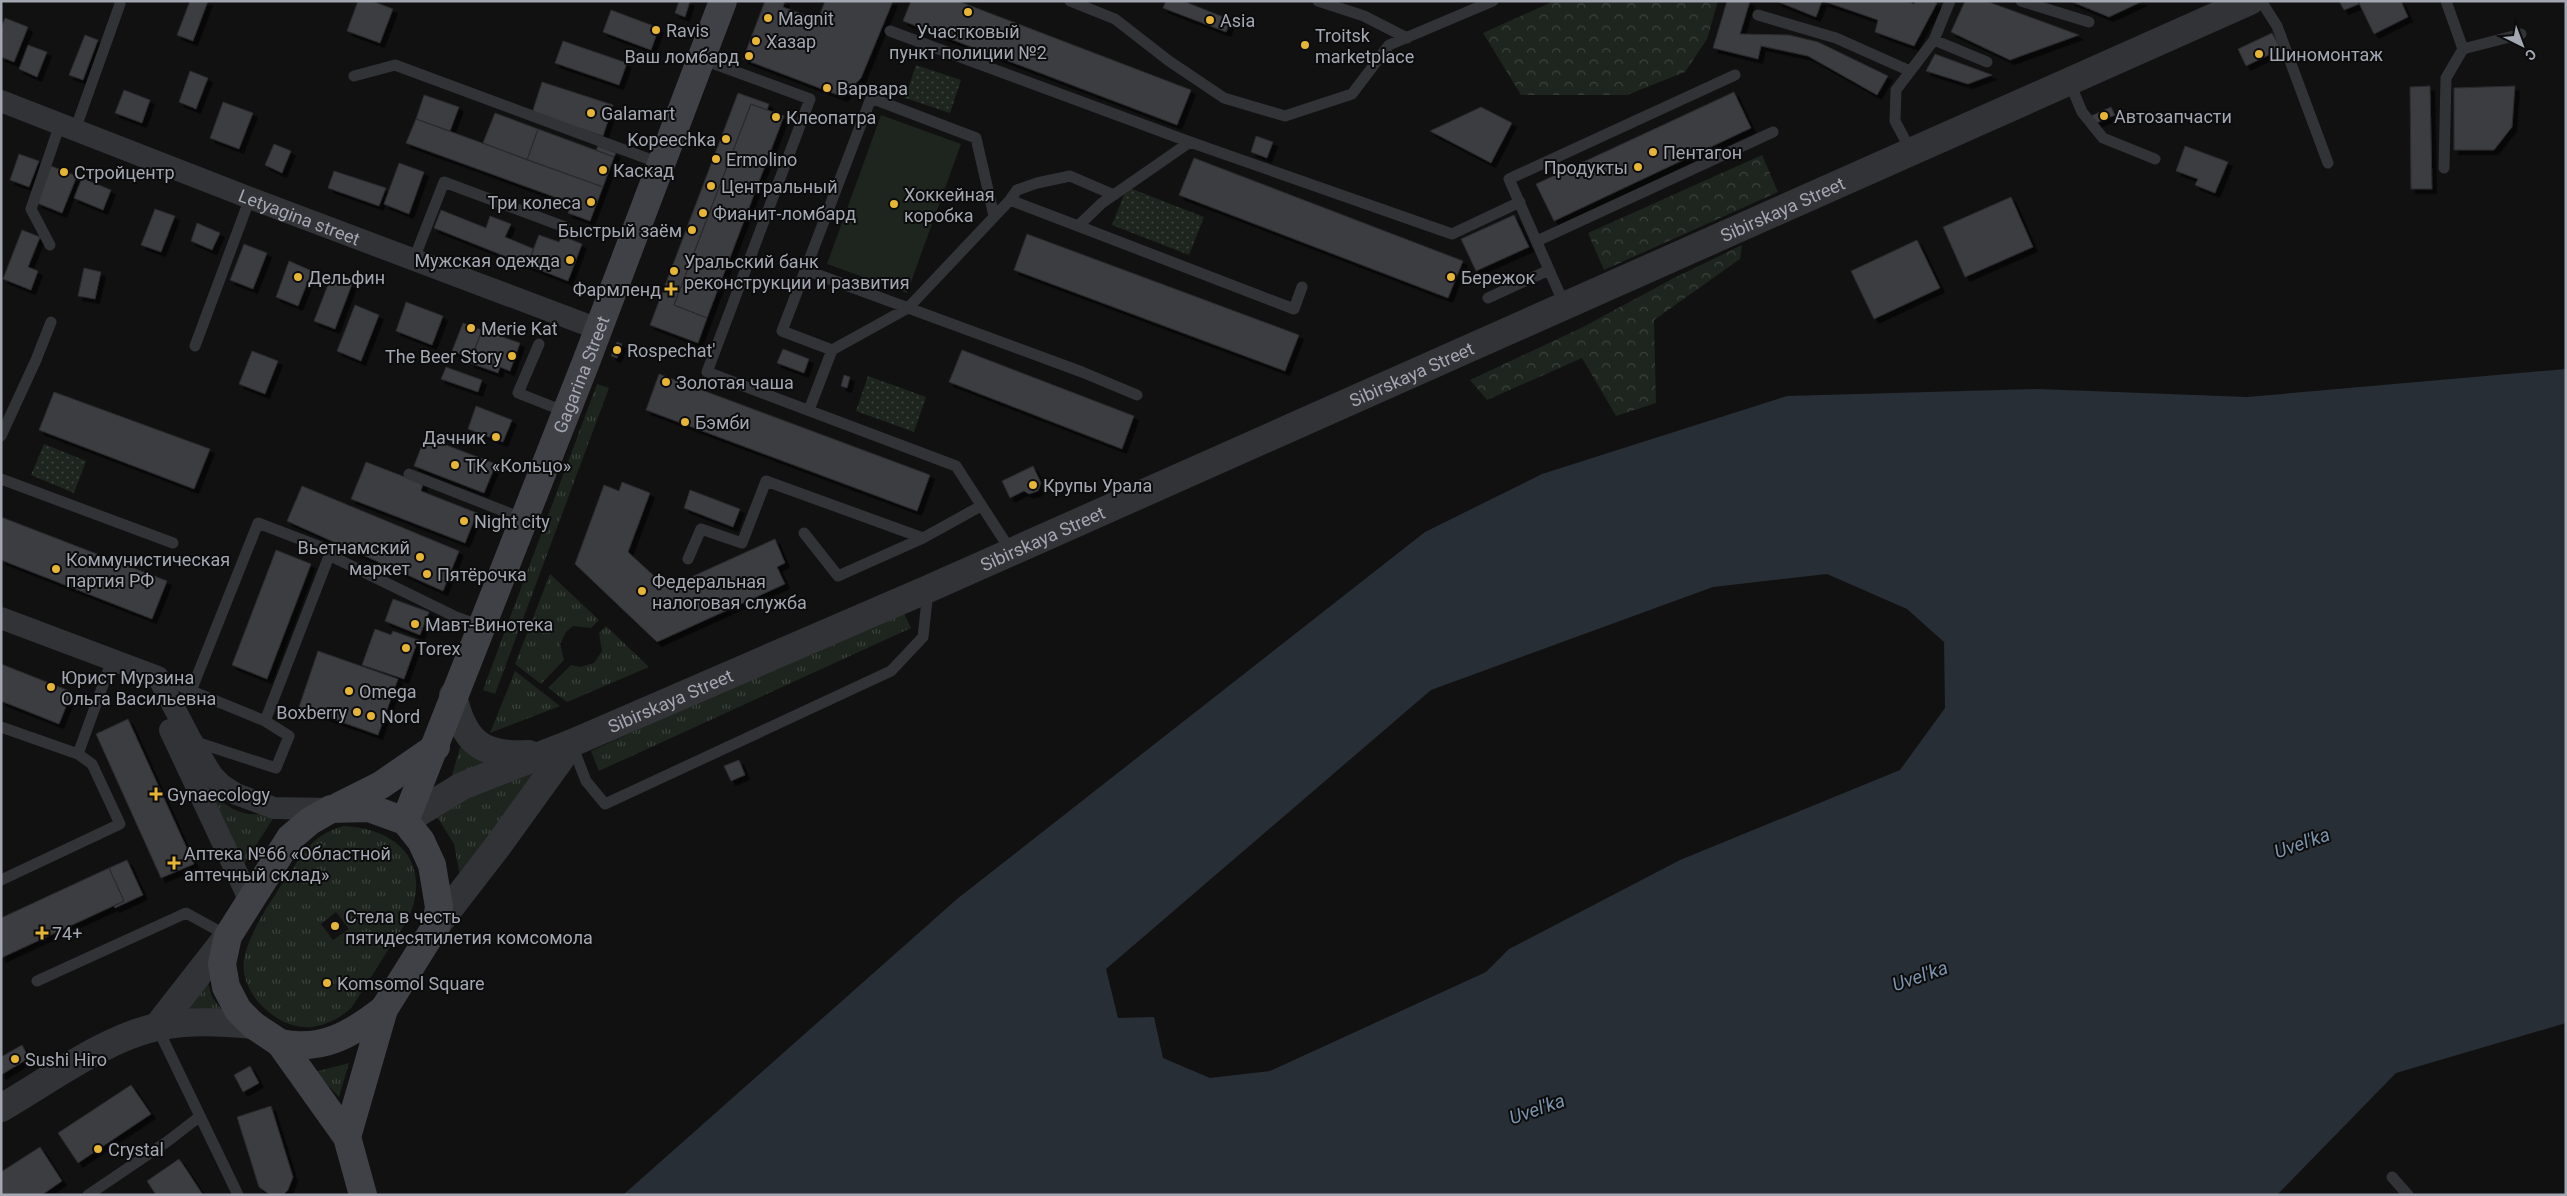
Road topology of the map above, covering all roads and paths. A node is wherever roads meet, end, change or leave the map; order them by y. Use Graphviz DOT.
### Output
graph roads {
  1 [pos="723,1"];
  2 [pos="1070,1"];
  3 [pos="1318,1"];
  4 [pos="1493,1"];
  5 [pos="1950,1"];
  6 [pos="2021,1"];
  7 [pos="2446,1"];
  8 [pos="2249,2"];
  9 [pos="120,4"];
  10 [pos="1350,6"];
  11 [pos="1758,15"];
  12 [pos="2090,22"];
  13 [pos="890,31"];
  14 [pos="2521,34"];
  15 [pos="1407,38"];
  16 [pos="1934,40"];
  17 [pos="2464,49"];
  18 [pos="701,59"];
  19 [pos="1987,62"];
  20 [pos="1910,71"];
  21 [pos="1735,75"];
  22 [pos="354,76"];
  23 [pos="2069,81"];
  24 [pos="1,101"];
  25 [pos="68,127"];
  26 [pos="1773,132"];
  27 [pos="1190,142"];
  28 [pos="1911,151"];
  29 [pos="2155,159"];
  30 [pos="2328,162"];
  31 [pos="662,164"];
  32 [pos="2444,168"];
  33 [pos="1114,195"];
  34 [pos="250,198"];
  35 [pos="1010,200"];
  36 [pos="1520,202"];
  37 [pos="994,216"];
  38 [pos="1078,226"];
  39 [pos="565,227"];
  40 [pos="1537,241"];
  41 [pos="50,246"];
  42 [pos="414,259"];
  43 [pos="805,270"];
  44 [pos="1549,270"];
  45 [pos="1302,287"];
  46 [pos="1488,298"];
  47 [pos="1565,306"];
  48 [pos="908,308"];
  49 [pos="51,322"];
  50 [pos="598,329"];
  51 [pos="539,344"];
  52 [pos="196,346"];
  53 [pos="832,350"];
  54 [pos="1137,395"];
  55 [pos="809,410"];
  56 [pos="566,412"];
  57 [pos="1,436"];
  58 [pos="409,474"];
  59 [pos="1,479"];
  60 [pos="981,506"];
  61 [pos="524,519"];
  62 [pos="804,533"];
  63 [pos="923,538"];
  64 [pos="173,543"];
  65 [pos="1011,551"];
  66 [pos="329,555"];
  67 [pos="688,559"];
  68 [pos="928,590"];
  69 [pos="1,618"];
  70 [pos="481,626"];
  71 [pos="112,660"];
  72 [pos="151,675"];
  73 [pos="192,691"];
  74 [pos="453,695"];
  75 [pos="265,721"];
  76 [pos="1,727"];
  77 [pos="191,740"];
  78 [pos="572,743"];
  79 [pos="436,747"];
  80 [pos="78,754"];
  81 [pos="540,754"];
  82 [pos="331,810"];
  83 [pos="405,821"];
  84 [pos="1,880"];
  85 [pos="250,901"];
  86 [pos="436,926"];
  87 [pos="228,936"];
  88 [pos="37,981"];
  89 [pos="384,1009"];
  90 [pos="253,1025"];
  91 [pos="157,1027"];
  92 [pos="280,1043"];
  93 [pos="1,1108"];
  94 [pos="199,1117"];
  95 [pos="347,1137"];
  96 [pos="2392,1177"];
  97 [pos="88,1195"];
  98 [pos="238,1195"];
  99 [pos="363,1195"];
  100 [pos="2408,1195"];
  1 -- 18 [label="main road, Gagarina Street"];
  2 -- 15 [label="lane"];
  3 -- 10 [label="lane"];
  4 -- 15 [label="lane"];
  5 -- 16 [label="lane"];
  6 -- 12 [label="lane"];
  7 -- 17 [label="lane"];
  8 -- 23 [label="street, Sibirskaya Street"];
  8 -- 30 [label="lane"];
  9 -- 25 [label="lane"];
  10 -- 15 [label="lane"];
  11 -- 20 [label="lane"];
  13 -- 27 [label="lane"];
  14 -- 17 [label="lane"];
  16 -- 19 [label="lane"];
  16 -- 20 [label="lane"];
  17 -- 32 [label="lane"];
  18 -- 31 [label="main road, Gagarina Street"];
  18 -- 55 [label="lane"];
  20 -- 28 [label="lane"];
  21 -- 36 [label="lane"];
  22 -- 31 [label="lane"];
  23 -- 28 [label="street, Sibirskaya Street"];
  23 -- 29 [label="lane"];
  24 -- 25 [label="street, Letyagina street"];
  25 -- 34 [label="street, Letyagina street"];
  25 -- 41 [label="lane"];
  26 -- 40 [label="lane"];
  27 -- 33 [label="lane"];
  27 -- 36 [label="lane"];
  28 -- 47 [label="street, Sibirskaya Street"];
  31 -- 50 [label="main road, Gagarina Street"];
  33 -- 35 [label="lane"];
  33 -- 38 [label="lane"];
  34 -- 42 [label="street, Letyagina street"];
  34 -- 52 [label="lane"];
  35 -- 37 [label="lane"];
  35 -- 38 [label="lane"];
  36 -- 40 [label="lane"];
  37 -- 43 [label="lane"];
  37 -- 48 [label="lane"];
  38 -- 45 [label="lane"];
  39 -- 42 [label="lane"];
  40 -- 44 [label="lane"];
  42 -- 50 [label="street, Letyagina street"];
  43 -- 48 [label="lane"];
  43 -- 53 [label="lane"];
  44 -- 46 [label="lane"];
  44 -- 47 [label="lane"];
  47 -- 65 [label="street, Sibirskaya Street"];
  48 -- 53 [label="lane"];
  48 -- 54 [label="lane"];
  49 -- 57 [label="lane"];
  50 -- 56 [label="main road, Gagarina Street"];
  51 -- 56 [label="lane"];
  53 -- 55 [label="lane"];
  55 -- 60 [label="lane"];
  56 -- 61 [label="main road, Gagarina Street"];
  58 -- 61 [label="lane"];
  59 -- 64 [label="lane"];
  60 -- 63 [label="lane"];
  60 -- 65 [label="lane"];
  61 -- 70 [label="main road, Gagarina Street"];
  62 -- 63 [label="lane"];
  63 -- 67 [label="lane"];
  65 -- 68 [label="street, Sibirskaya Street"];
  66 -- 70 [label="lane"];
  66 -- 73 [label="lane"];
  66 -- 75 [label="lane"];
  68 -- 78 [label="street, Sibirskaya Street"];
  68 -- 78 [label="lane"];
  69 -- 71 [label="street"];
  70 -- 74 [label="main road, Gagarina Street"];
  71 -- 72 [label="street"];
  71 -- 80 [label="lane"];
  72 -- 73 [label="lane"];
  72 -- 77 [label="street"];
  72 -- 85 [label="street"];
  73 -- 75 [label="lane"];
  74 -- 79 [label="main road, Gagarina Street"];
  74 -- 81 [label="street, Sibirskaya Street"];
  75 -- 77 [label="lane"];
  76 -- 80 [label="lane"];
  77 -- 82 [label="street"];
  78 -- 81 [label="street, Sibirskaya Street"];
  78 -- 86 [label="street"];
  79 -- 82 [label="main road"];
  79 -- 83 [label="main road, Gagarina Street"];
  80 -- 84 [label="lane"];
  81 -- 83 [label="street, Sibirskaya Street"];
  82 -- 83 [label="main road"];
  82 -- 85 [label="main road"];
  83 -- 86 [label="main road"];
  85 -- 87 [label="main road"];
  86 -- 89 [label="main road"];
  87 -- 88 [label="lane"];
  87 -- 90 [label="main road"];
  87 -- 91 [label="street"];
  89 -- 92 [label="main road"];
  89 -- 95 [label="main road"];
  90 -- 91 [label="street"];
  90 -- 92 [label="main road"];
  91 -- 93 [label="street"];
  91 -- 94 [label="lane"];
  92 -- 95 [label="main road"];
  94 -- 97 [label="lane"];
  94 -- 98 [label="lane"];
  95 -- 99 [label="main road"];
  96 -- 100 [label="lane"];
}
